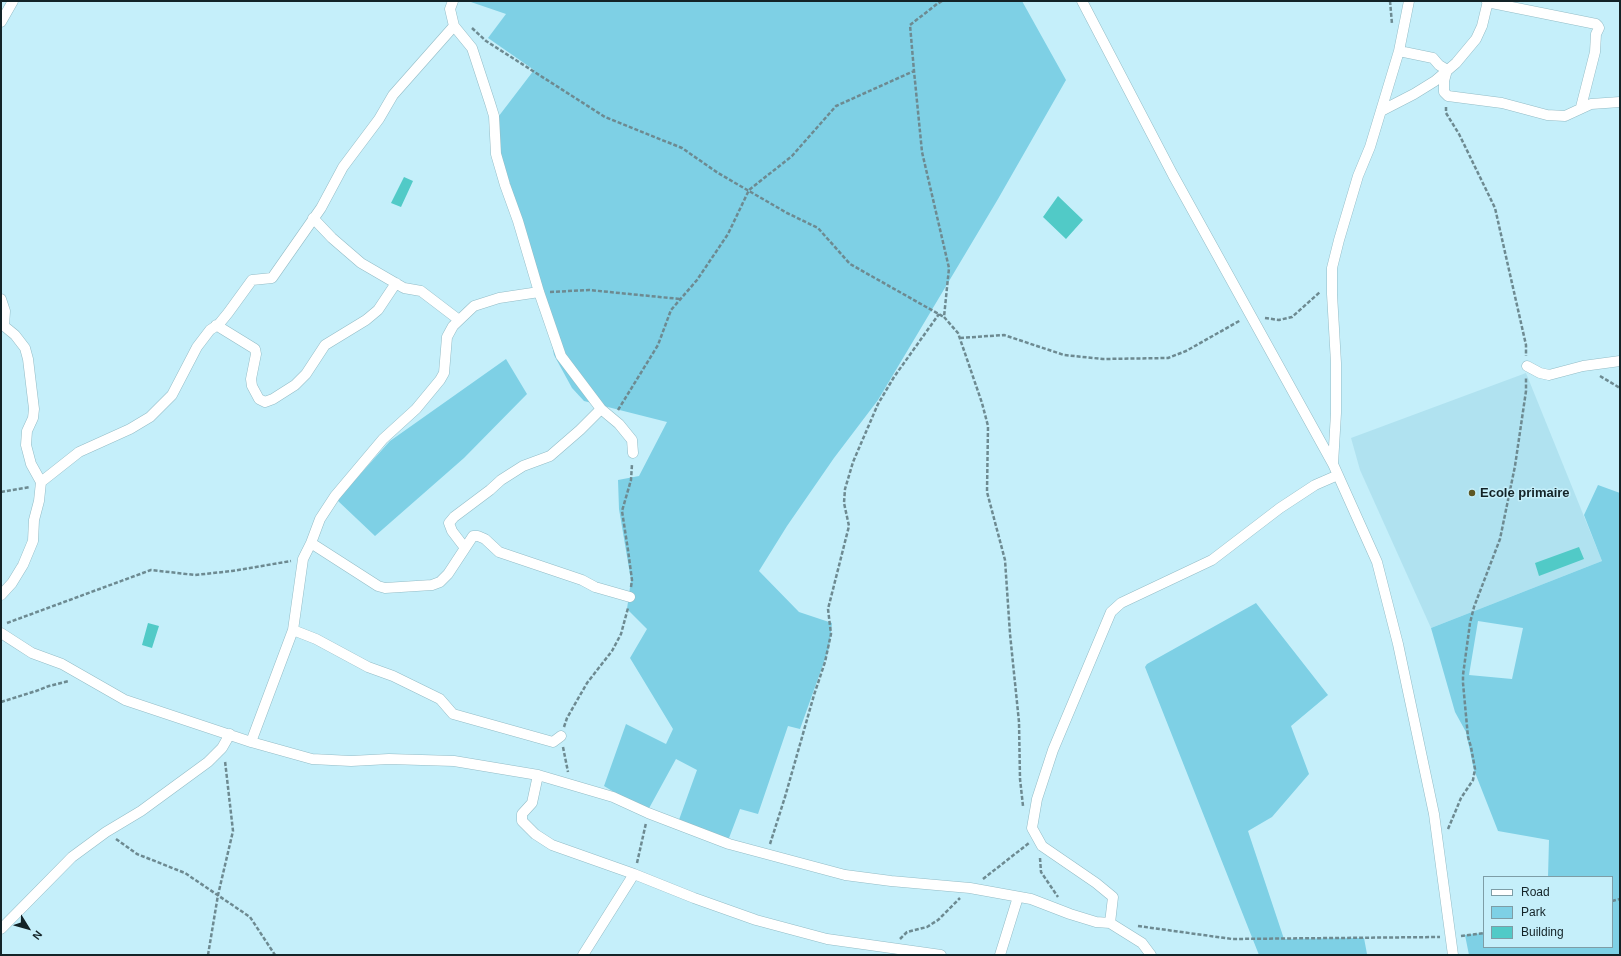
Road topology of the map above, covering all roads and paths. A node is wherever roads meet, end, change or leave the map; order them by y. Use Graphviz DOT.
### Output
graph roads {
  1 [pos="13,1"];
  2 [pos="453,1"];
  3 [pos="942,1"];
  4 [pos="1082,1"];
  5 [pos="1409,1"];
  6 [pos="1488,2"];
  7 [pos="1,22"];
  8 [pos="468,25"];
  9 [pos="454,26"];
  10 [pos="1399,51"];
  11 [pos="1447,70"];
  12 [pos="914,71"];
  13 [pos="1444,92"];
  14 [pos="1620,102"];
  15 [pos="1581,107"];
  16 [pos="1381,110"];
  17 [pos="749,190"];
  18 [pos="313,218"];
  19 [pos="1332,281"];
  20 [pos="396,283"];
  21 [pos="539,292"];
  22 [pos="681,299"];
  23 [pos="1,300"];
  24 [pos="939,314"];
  25 [pos="1250,316"];
  26 [pos="944,317"];
  27 [pos="459,320"];
  28 [pos="216,325"];
  29 [pos="960,338"];
  30 [pos="1620,361"];
  31 [pos="1527,366"];
  32 [pos="1583,366"];
  33 [pos="1620,388"];
  34 [pos="601,409"];
  35 [pos="612,419"];
  36 [pos="633,453"];
  37 [pos="1333,464"];
  38 [pos="1338,475"];
  39 [pos="41,482"];
  40 [pos="1,492"];
  41 [pos="311,543"];
  42 [pos="465,548"];
  43 [pos="303,559"];
  44 [pos="1,595"];
  45 [pos="630,597"];
  46 [pos="1,625"];
  47 [pos="294,630"];
  48 [pos="1,634"];
  49 [pos="84,676"];
  50 [pos="1,702"];
  51 [pos="230,734"];
  52 [pos="561,736"];
  53 [pos="251,742"];
  54 [pos="222,748"];
  55 [pos="538,775"];
  56 [pos="578,787"];
  57 [pos="1024,810"];
  58 [pos="648,813"];
  59 [pos="106,832"];
  60 [pos="1037,837"];
  61 [pos="1437,842"];
  62 [pos="766,854"];
  63 [pos="634,874"];
  64 [pos="218,895"];
  65 [pos="1018,897"];
  66 [pos="1070,914"];
  67 [pos="1110,923"];
  68 [pos="1136,926"];
  69 [pos="1,929"];
  70 [pos="1483,933"];
  71 [pos="1450,937"];
  72 [pos="890,952"];
  73 [pos="208,955"];
  74 [pos="274,955"];
  75 [pos="583,955"];
  76 [pos="941,955"];
  77 [pos="1000,955"];
  78 [pos="1151,955"];
  79 [pos="1453,955"];
  1 -- 7 [label="street"];
  2 -- 9 [label="street"];
  3 -- 12 [label="path"];
  4 -- 25 [label="street"];
  5 -- 10 [label="street"];
  6 -- 11 [label="street"];
  6 -- 15 [label="street"];
  8 -- 17 [label="path"];
  9 -- 18 [label="street"];
  9 -- 21 [label="street"];
  10 -- 11 [label="street"];
  10 -- 16 [label="street"];
  11 -- 13 [label="street"];
  11 -- 16 [label="street"];
  12 -- 17 [label="path"];
  12 -- 26 [label="path"];
  13 -- 15 [label="street"];
  13 -- 31 [label="path"];
  14 -- 15 [label="street"];
  16 -- 19 [label="street"];
  17 -- 22 [label="path"];
  17 -- 24 [label="path"];
  18 -- 20 [label="street"];
  18 -- 28 [label="street"];
  19 -- 25 [label="path"];
  19 -- 37 [label="street"];
  20 -- 27 [label="street"];
  20 -- 28 [label="street"];
  21 -- 22 [label="path"];
  21 -- 27 [label="street"];
  21 -- 34 [label="street"];
  22 -- 35 [label="path"];
  23 -- 39 [label="street"];
  24 -- 26 [label="path"];
  24 -- 62 [label="path"];
  25 -- 29 [label="path"];
  25 -- 37 [label="street"];
  26 -- 29 [label="path"];
  27 -- 41 [label="street"];
  28 -- 39 [label="street"];
  29 -- 57 [label="path"];
  30 -- 32 [label="street"];
  31 -- 32 [label="street"];
  31 -- 61 [label="path"];
  32 -- 33 [label="path"];
  34 -- 35 [label="street"];
  34 -- 42 [label="street"];
  35 -- 36 [label="street"];
  36 -- 45 [label="path"];
  37 -- 38 [label="street"];
  38 -- 60 [label="street"];
  38 -- 61 [label="street"];
  39 -- 40 [label="path"];
  39 -- 44 [label="street"];
  41 -- 42 [label="street"];
  41 -- 43 [label="street"];
  42 -- 45 [label="street"];
  43 -- 46 [label="path"];
  43 -- 47 [label="street"];
  45 -- 52 [label="path"];
  47 -- 52 [label="street"];
  47 -- 53 [label="street"];
  48 -- 49 [label="street"];
  49 -- 50 [label="path"];
  49 -- 51 [label="street"];
  51 -- 53 [label="street"];
  51 -- 54 [label="street"];
  52 -- 56 [label="path"];
  53 -- 55 [label="street"];
  54 -- 59 [label="street"];
  54 -- 64 [label="path"];
  55 -- 56 [label="street"];
  55 -- 63 [label="street"];
  56 -- 58 [label="street"];
  58 -- 62 [label="street"];
  58 -- 63 [label="path"];
  59 -- 64 [label="path"];
  59 -- 69 [label="street"];
  60 -- 66 [label="path"];
  60 -- 67 [label="street"];
  61 -- 71 [label="street"];
  62 -- 65 [label="street"];
  63 -- 72 [label="street"];
  63 -- 75 [label="street"];
  64 -- 73 [label="path"];
  64 -- 74 [label="path"];
  65 -- 66 [label="street"];
  65 -- 77 [label="street"];
  66 -- 67 [label="street"];
  67 -- 78 [label="street"];
  68 -- 71 [label="path"];
  70 -- 71 [label="path"];
  71 -- 79 [label="street"];
  72 -- 76 [label="street"];
}
